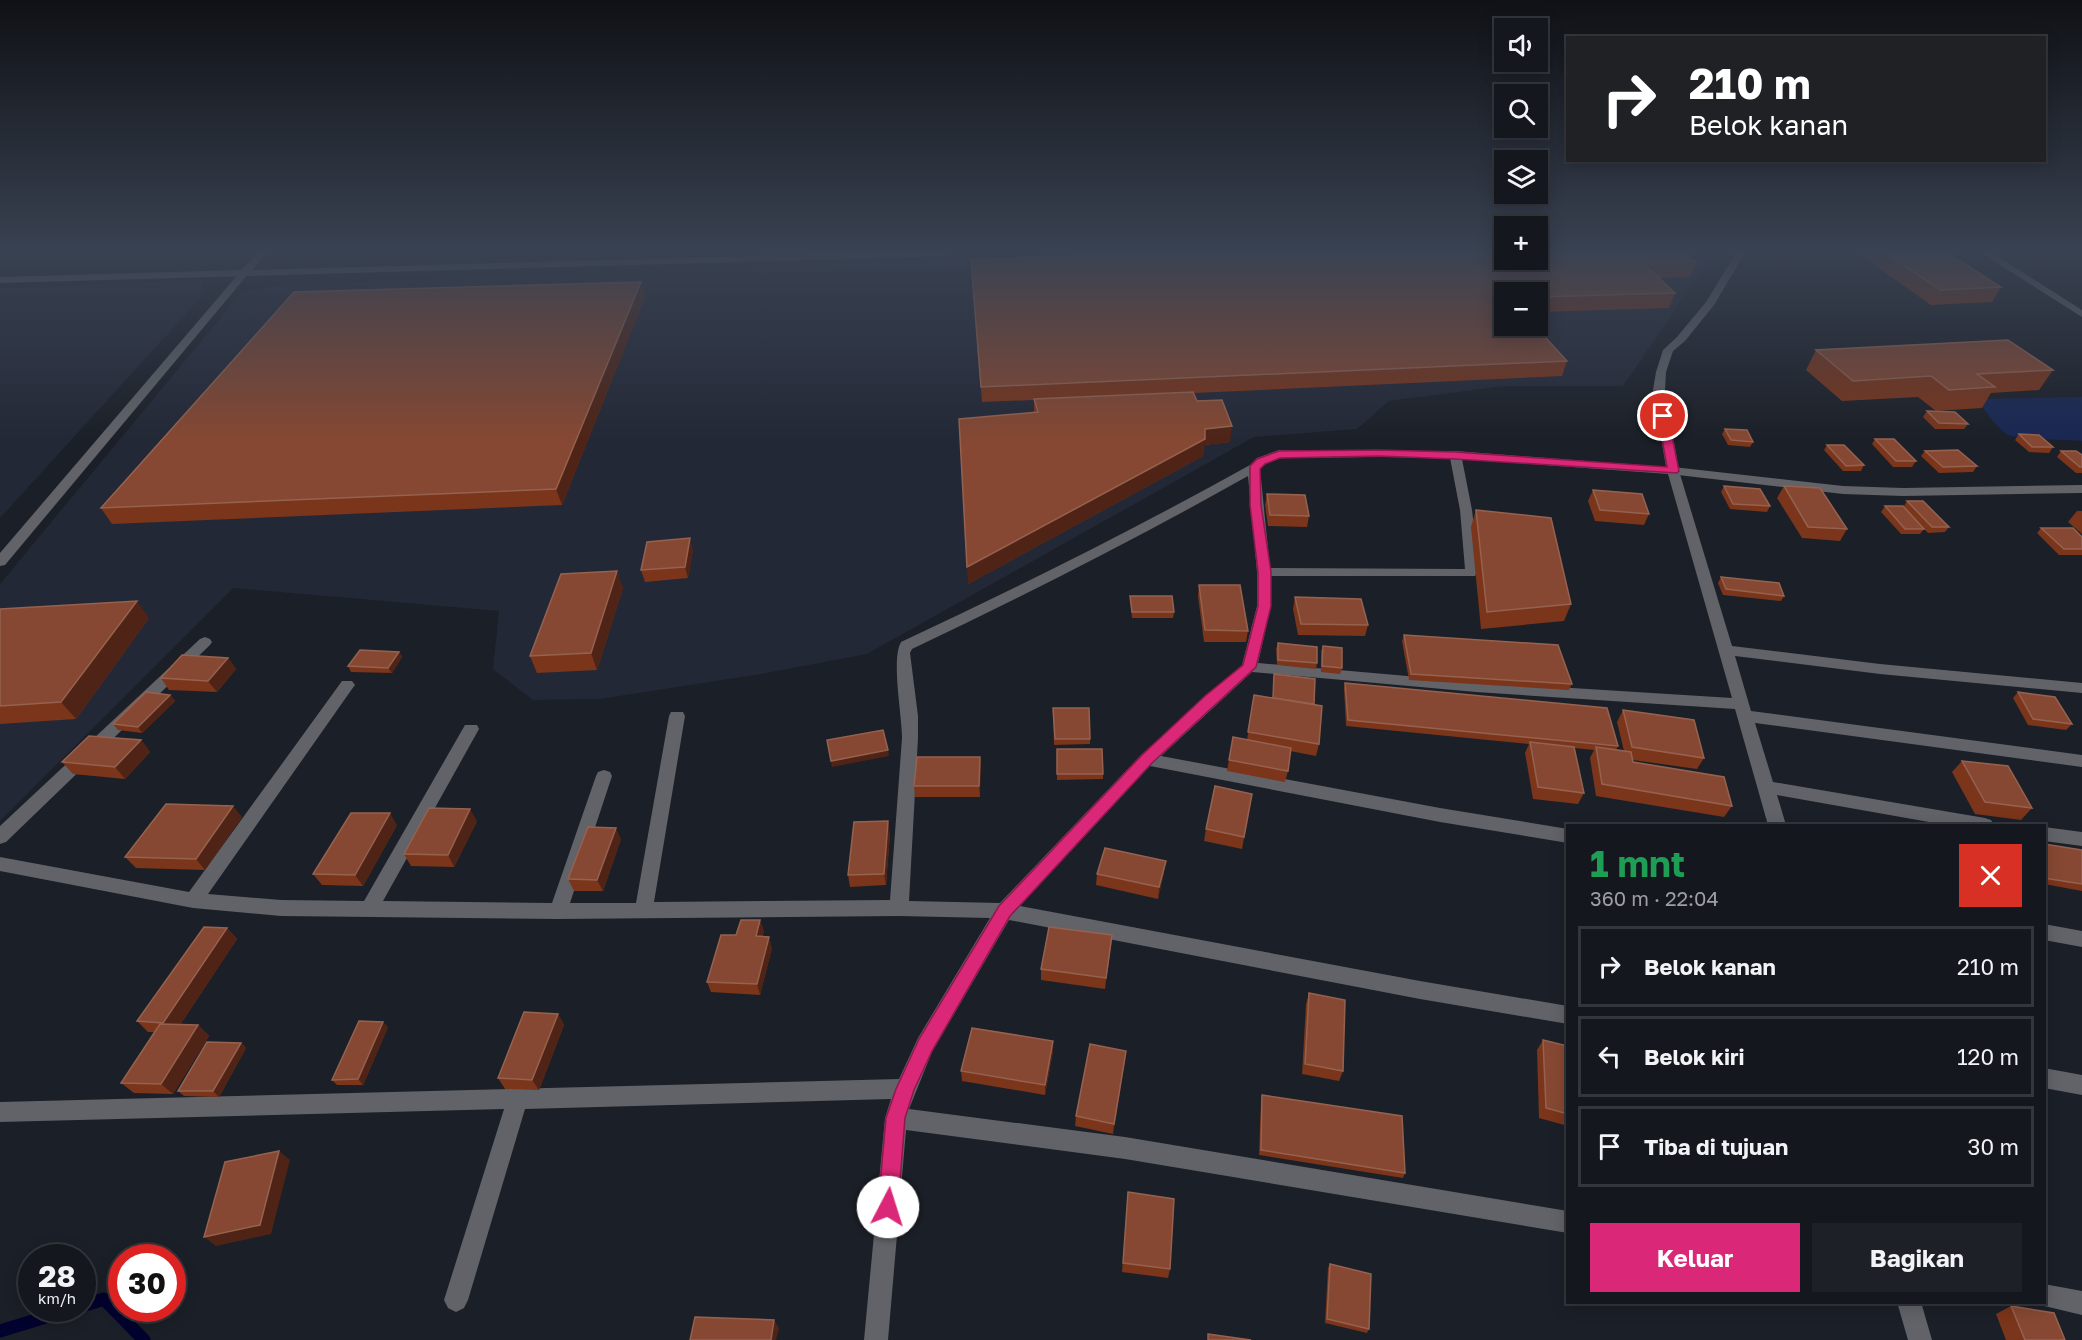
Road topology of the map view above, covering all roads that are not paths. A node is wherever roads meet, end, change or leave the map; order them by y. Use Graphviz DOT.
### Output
graph roads {
  1 [pos="208,316"];
  2 [pos="1699,316"];
  3 [pos="1455,455"];
  4 [pos="1254,468"];
  5 [pos="1673,471"];
  6 [pos="2082,489"];
  7 [pos="0,562"];
  8 [pos="1264,572"];
  9 [pos="205,642"];
  10 [pos="1727,650"];
  11 [pos="1249,667"];
  12 [pos="347,685"];
  13 [pos="2082,688"];
  14 [pos="1744,710"];
  15 [pos="677,716"];
  16 [pos="471,729"];
  17 [pos="1147,759"];
  18 [pos="2082,761"];
  19 [pos="603,776"];
  20 [pos="1767,787"];
  21 [pos="1777,824"];
  22 [pos="1979,824"];
  23 [pos="2046,834"];
  24 [pos="1566,836"];
  25 [pos="0,837"];
  26 [pos="2082,839"];
  27 [pos="0,864"];
  28 [pos="193,900"];
  29 [pos="898,908"];
  30 [pos="369,910"];
  31 [pos="644,910"];
  32 [pos="558,911"];
  33 [pos="1004,911"];
  34 [pos="2046,932"];
  35 [pos="2082,939"];
  36 [pos="1566,1015"];
  37 [pos="2046,1078"];
  38 [pos="2082,1085"];
  39 [pos="905,1089"];
  40 [pos="518,1098"];
  41 [pos="0,1112"];
  42 [pos="896,1118"];
  43 [pos="1566,1222"];
  44 [pos="2046,1296"];
  45 [pos="456,1300"];
  46 [pos="2082,1303"];
  47 [pos="1910,1304"];
  48 [pos="876,1340"];
  49 [pos="1920,1340"];
  1 -- 7 [label="street"];
  2 -- 5 [label="street"];
  3 -- 4 [label="street"];
  3 -- 5 [label="street"];
  3 -- 8 [label="street"];
  4 -- 8 [label="street"];
  4 -- 29 [label="street"];
  5 -- 6 [label="street"];
  5 -- 10 [label="street"];
  8 -- 11 [label="street"];
  9 -- 25 [label="street"];
  10 -- 13 [label="street"];
  10 -- 14 [label="street"];
  11 -- 14 [label="street"];
  11 -- 17 [label="street"];
  12 -- 28 [label="street"];
  14 -- 18 [label="street"];
  14 -- 20 [label="street"];
  15 -- 31 [label="street"];
  16 -- 30 [label="street"];
  17 -- 24 [label="street"];
  17 -- 33 [label="street"];
  19 -- 32 [label="street"];
  20 -- 21 [label="street"];
  20 -- 22 [label="street"];
  23 -- 26 [label="street"];
  27 -- 28 [label="street"];
  28 -- 30 [label="street"];
  29 -- 31 [label="street"];
  29 -- 33 [label="street"];
  30 -- 32 [label="street"];
  31 -- 32 [label="street"];
  33 -- 36 [label="street"];
  33 -- 39 [label="street"];
  34 -- 35 [label="street"];
  37 -- 38 [label="street"];
  39 -- 40 [label="street"];
  39 -- 42 [label="street"];
  40 -- 41 [label="street"];
  40 -- 45 [label="street"];
  42 -- 43 [label="street"];
  42 -- 48 [label="street"];
  44 -- 46 [label="street"];
  47 -- 49 [label="street"];
}
